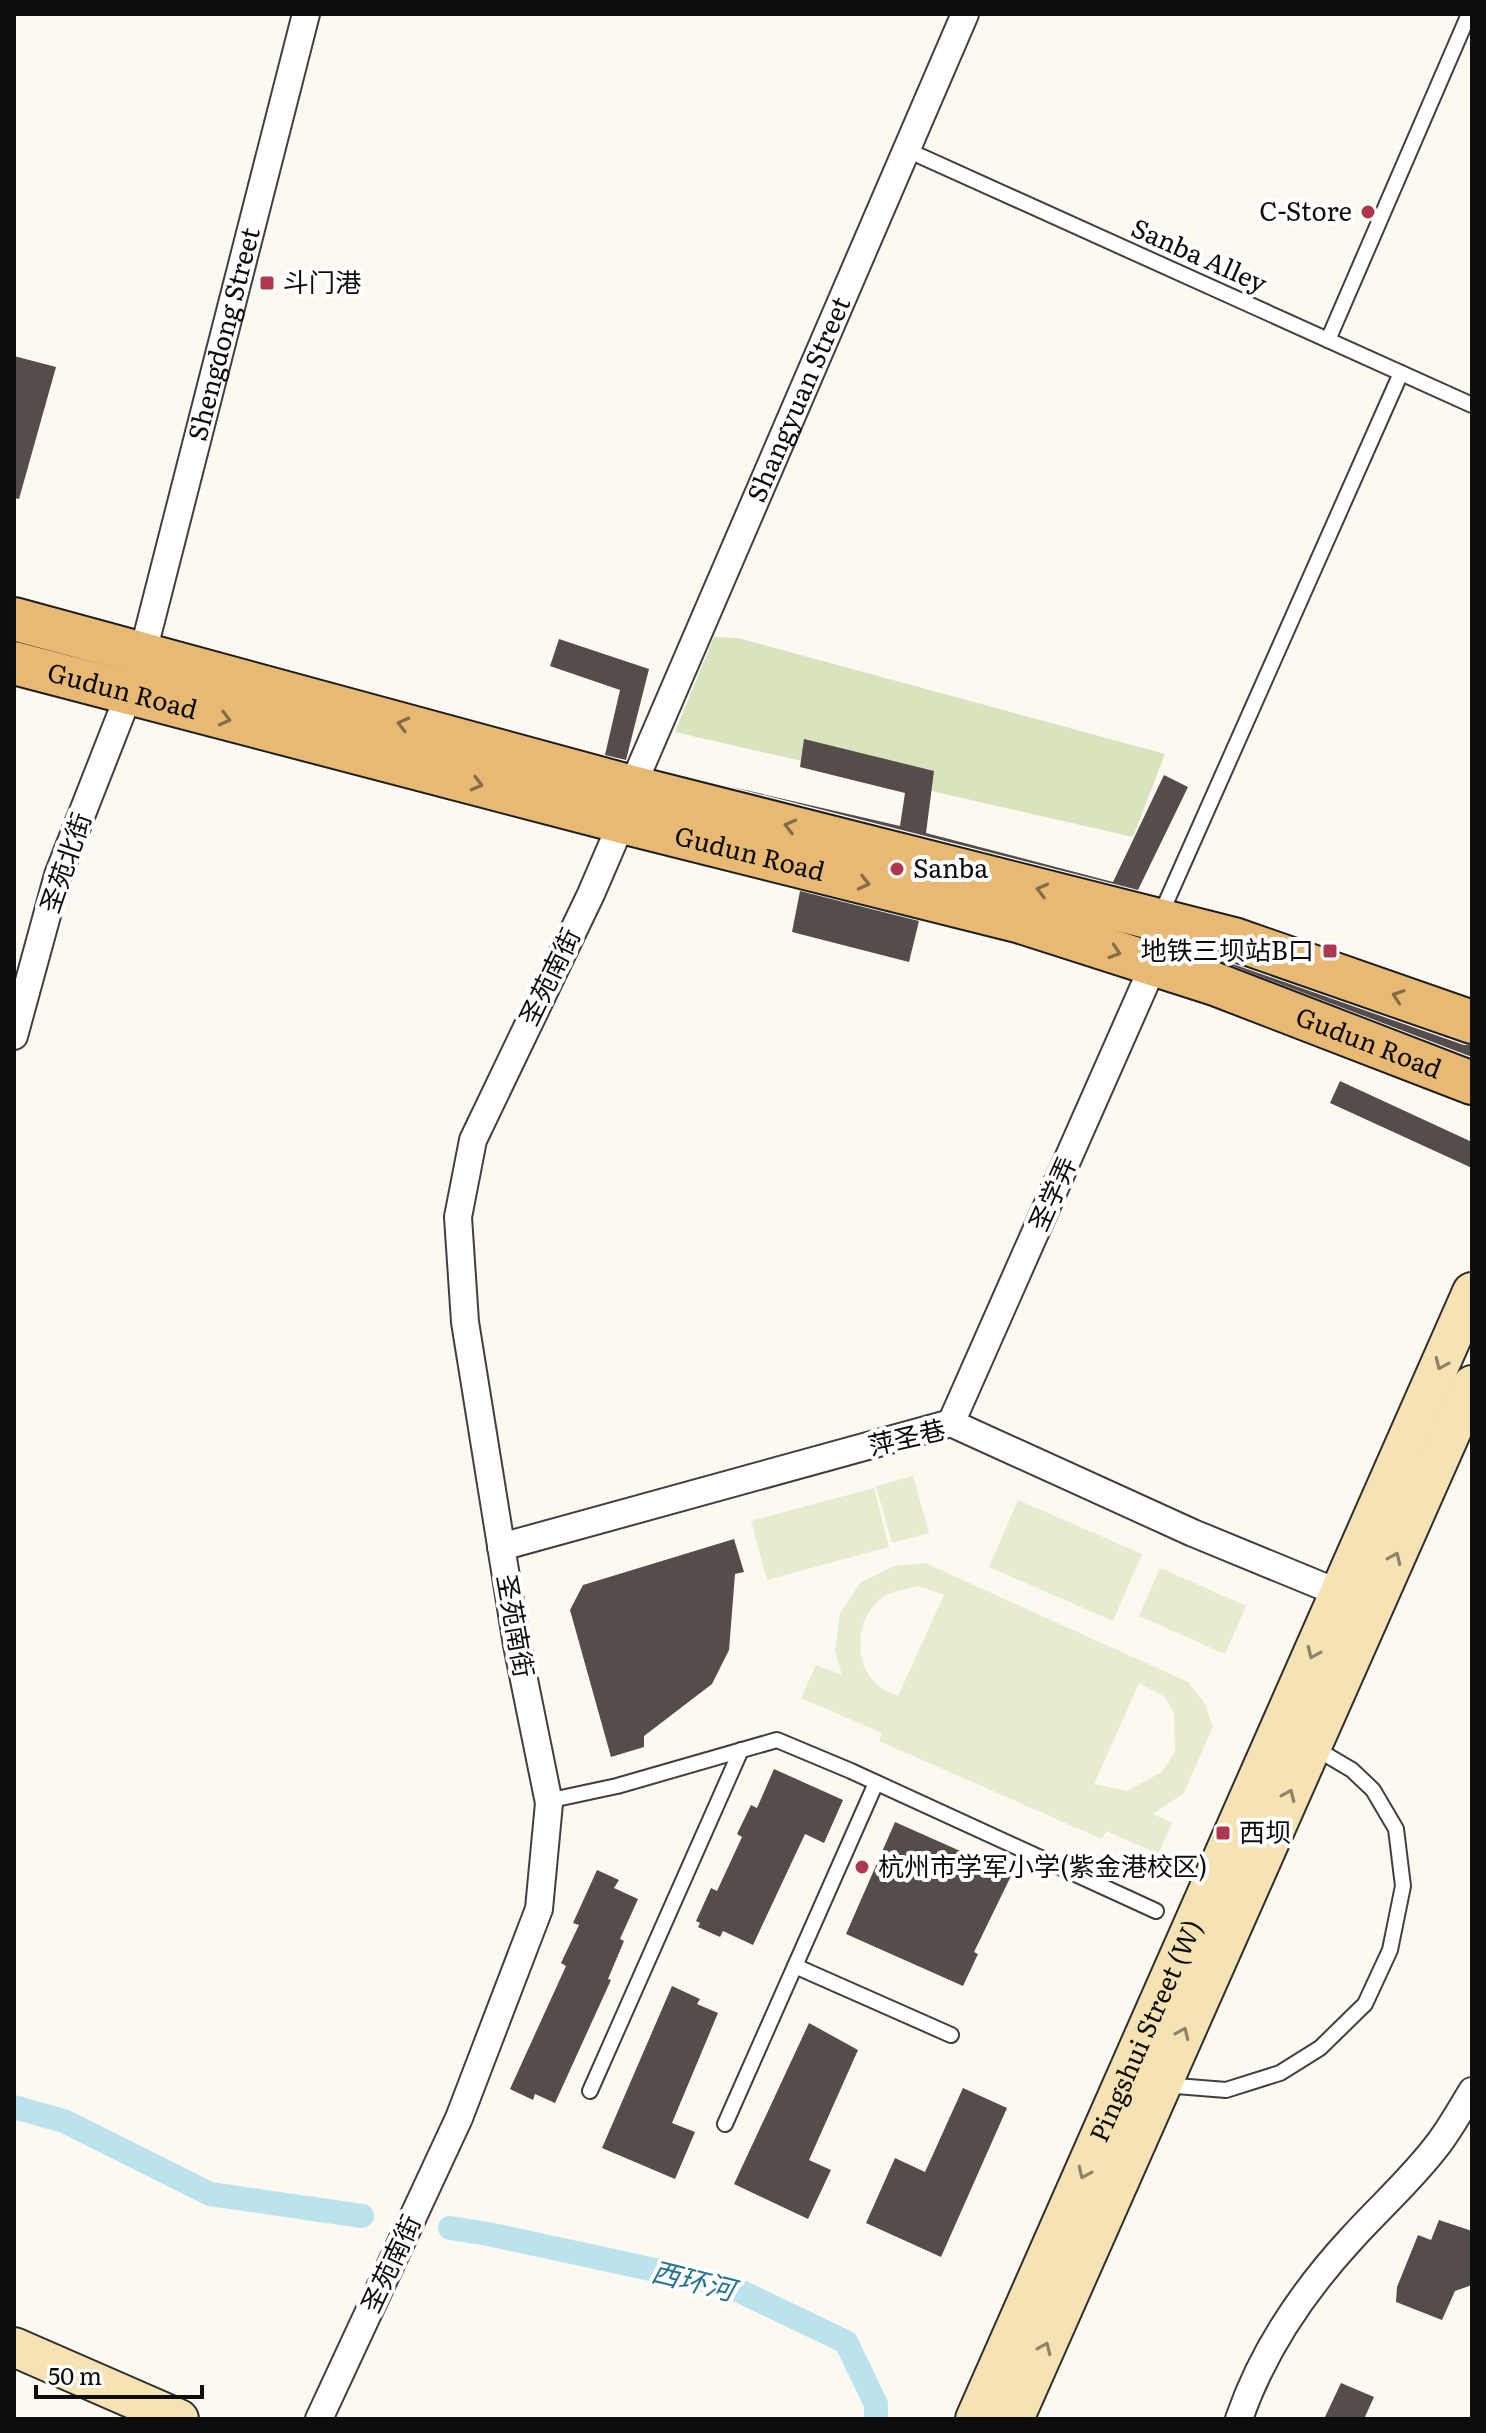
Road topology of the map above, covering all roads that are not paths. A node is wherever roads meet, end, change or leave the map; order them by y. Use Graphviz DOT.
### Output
graph roads {
  1 [pos="306,14"];
  2 [pos="965,14"];
  3 [pos="1469,14"];
  4 [pos="907,150"];
  5 [pos="1328,340"];
  6 [pos="1401,373"];
  7 [pos="1472,405"];
  8 [pos="14,619"];
  9 [pos="143,652"];
  10 [pos="14,663"];
  11 [pos="129,694"];
  12 [pos="627,804"];
  13 [pos="1158,920"];
  14 [pos="1154,964"];
  15 [pos="1472,1022"];
  16 [pos="14,1036"];
  17 [pos="1472,1083"];
  18 [pos="1472,1292"];
  19 [pos="1472,1385"];
  20 [pos="951,1423"];
  21 [pos="501,1547"];
  22 [pos="1339,1593"];
  23 [pos="1311,1746"];
  24 [pos="741,1750"];
  25 [pos="876,1783"];
  26 [pos="561,1798"];
  27 [pos="1156,1911"];
  28 [pos="795,1966"];
  29 [pos="951,2035"];
  30 [pos="1160,2085"];
  31 [pos="590,2091"];
  32 [pos="1472,2091"];
  33 [pos="725,2124"];
  34 [pos="14,2347"];
  35 [pos="179,2419"];
  36 [pos="319,2419"];
  37 [pos="975,2419"];
  38 [pos="1014,2419"];
  39 [pos="1239,2419"];
  1 -- 9 [label="street, Shengdong Street"];
  2 -- 4 [label="street, Shangyuan Street"];
  3 -- 5 [label="lane"];
  4 -- 5 [label="lane, Sanba Alley"];
  4 -- 12 [label="street, Shangyuan Street"];
  5 -- 6 [label="lane, Sanba Alley"];
  6 -- 7 [label="lane, Sanba Alley"];
  6 -- 13 [label="lane"];
  8 -- 9 [label="main road, Gudun Road"];
  12 -- 9 [label="main road, Gudun Road, one-way"];
  10 -- 11 [label="main road, Gudun Road"];
  11 -- 12 [label="main road, Gudun Road, one-way"];
  11 -- 16 [label="street, 圣苑北街"];
  13 -- 12 [label="main road, Gudun Road, one-way"];
  12 -- 14 [label="main road, Gudun Road, one-way"];
  12 -- 21 [label="street, 圣苑南街"];
  15 -- 13 [label="main road, Gudun Road, one-way"];
  14 -- 17 [label="main road, Gudun Road"];
  14 -- 20 [label="street, 圣学弄"];
  18 -- 22 [label="main road, Pingshui Street (W), one-way"];
  23 -- 19 [label="main road, Pingshui Street (W), one-way"];
  20 -- 21 [label="street, 萍圣巷"];
  20 -- 22 [label="street, 萍圣巷"];
  21 -- 36 [label="street, 圣苑南街"];
  22 -- 37 [label="main road, Pingshui Street (W), one-way"];
  30 -- 23 [label="main road, Pingshui Street (W), one-way"];
  23 -- 30 [label="lane"];
  24 -- 25 [label="lane"];
  24 -- 26 [label="lane"];
  24 -- 31 [label="lane"];
  25 -- 27 [label="lane"];
  25 -- 28 [label="lane"];
  28 -- 29 [label="lane"];
  28 -- 33 [label="lane"];
  38 -- 30 [label="main road, Pingshui Street (W), one-way"];
  32 -- 39 [label="street"];
  34 -- 35 [label="main road"];
}
